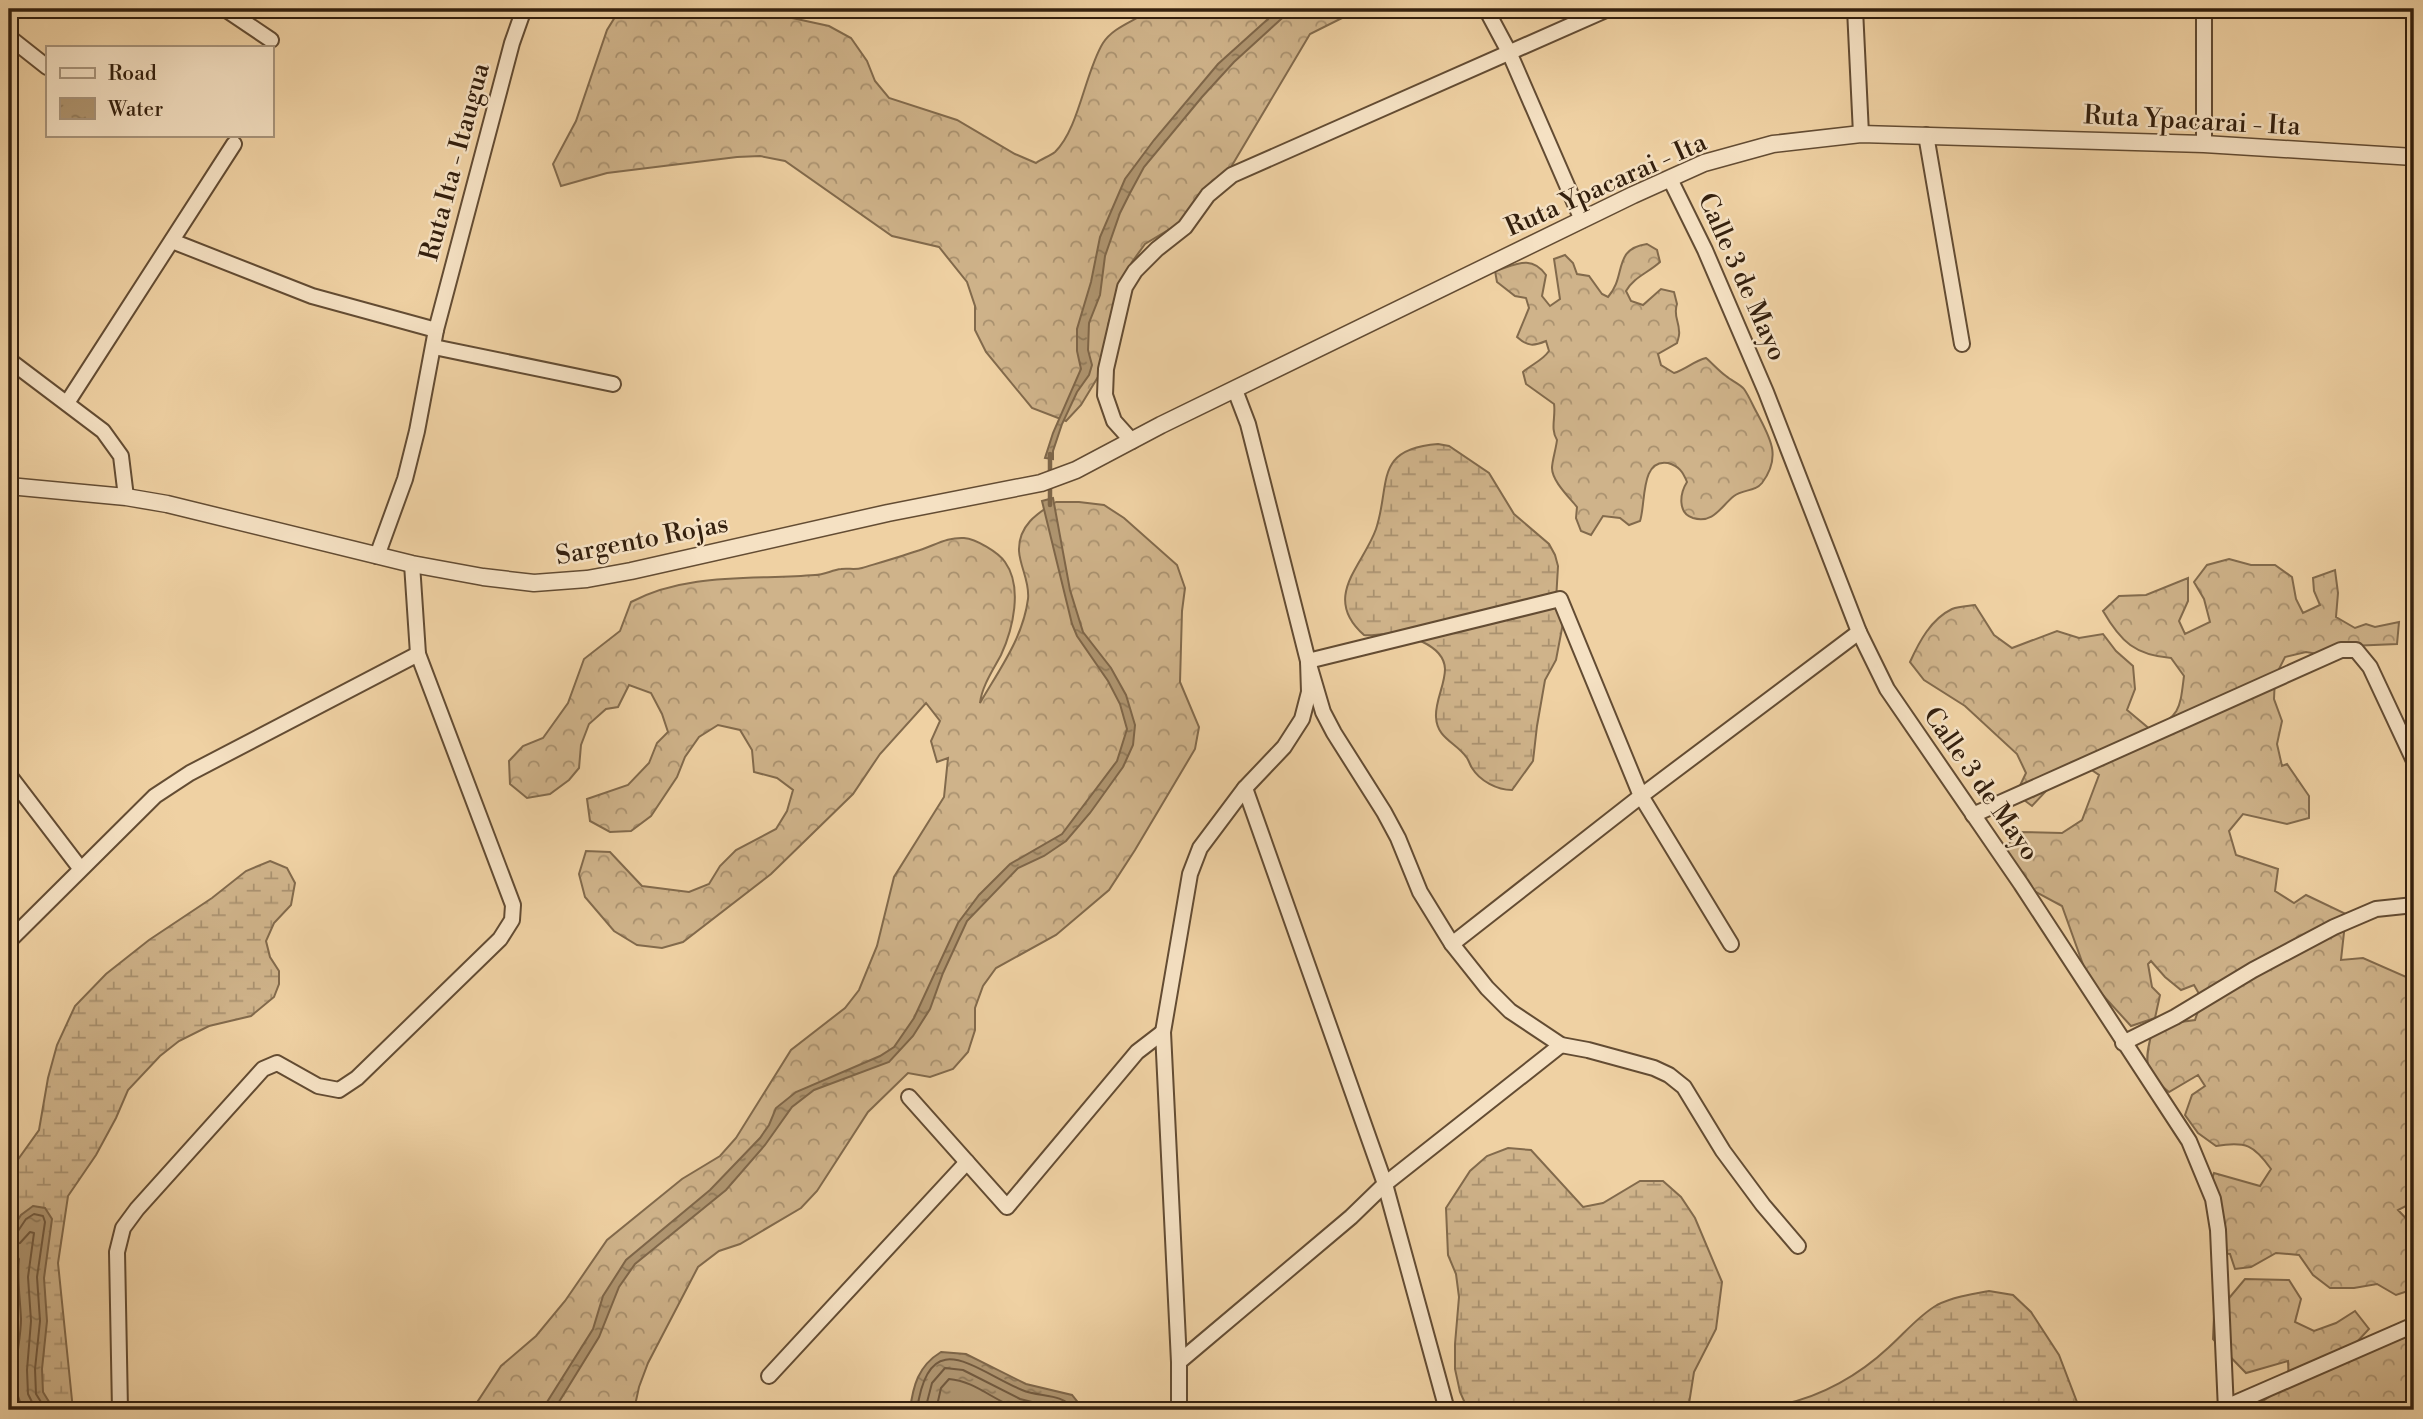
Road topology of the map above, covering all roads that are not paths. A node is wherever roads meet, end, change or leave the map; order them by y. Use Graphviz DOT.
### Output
graph roads {
  1 [pos="225,9"];
  2 [pos="524,9"];
  3 [pos="1486,9"];
  4 [pos="1608,9"];
  5 [pos="1855,9"];
  6 [pos="2204,9"];
  7 [pos="9,37"];
  8 [pos="271,40"];
  9 [pos="1509,52"];
  10 [pos="46,66"];
  11 [pos="1861,134"];
  12 [pos="1926,135"];
  13 [pos="234,144"];
  14 [pos="2204,144"];
  15 [pos="2414,157"];
  16 [pos="1670,179"];
  17 [pos="1582,220"];
  18 [pos="172,241"];
  19 [pos="436,330"];
  20 [pos="1962,344"];
  21 [pos="434,347"];
  22 [pos="9,360"];
  23 [pos="613,384"];
  24 [pos="1235,390"];
  25 [pos="67,402"];
  26 [pos="1132,441"];
  27 [pos="1076,470"];
  28 [pos="9,486"];
  29 [pos="126,498"];
  30 [pos="377,556"];
  31 [pos="412,564"];
  32 [pos="1859,632"];
  33 [pos="418,653"];
  34 [pos="1308,661"];
  35 [pos="2414,761"];
  36 [pos="9,775"];
  37 [pos="1245,788"];
  38 [pos="1641,796"];
  39 [pos="1973,815"];
  40 [pos="80,868"];
  41 [pos="2414,905"];
  42 [pos="9,941"];
  43 [pos="1731,943"];
  44 [pos="1452,944"];
  45 [pos="1163,1032"];
  46 [pos="2123,1043"];
  47 [pos="1561,1045"];
  48 [pos="909,1097"];
  49 [pos="967,1162"];
  50 [pos="1385,1184"];
  51 [pos="1798,1246"];
  52 [pos="2414,1325"];
  53 [pos="1179,1362"];
  54 [pos="769,1376"];
  55 [pos="2226,1408"];
  56 [pos="120,1410"];
  57 [pos="1179,1410"];
  58 [pos="1447,1410"];
  1 -- 8 [label="street"];
  2 -- 19 [label="street, Ruta Ita - Itaugua"];
  3 -- 9 [label="street"];
  4 -- 9 [label="street"];
  5 -- 11 [label="street"];
  6 -- 14 [label="street"];
  7 -- 10 [label="street"];
  9 -- 17 [label="street"];
  9 -- 26 [label="street"];
  11 -- 12 [label="street, Ruta Ypacarai - Ita"];
  11 -- 16 [label="street, Ruta Ypacarai - Ita"];
  12 -- 14 [label="street, Ruta Ypacarai - Ita"];
  12 -- 20 [label="street"];
  13 -- 18 [label="street"];
  14 -- 15 [label="street, Ruta Ypacarai - Ita"];
  16 -- 17 [label="street, Ruta Ypacarai - Ita"];
  16 -- 32 [label="street, Calle 3 de Mayo"];
  17 -- 24 [label="street, Ruta Ypacarai - Ita"];
  18 -- 19 [label="street"];
  18 -- 25 [label="street"];
  19 -- 21 [label="street, Ruta Ita - Itaugua"];
  21 -- 23 [label="street"];
  21 -- 30 [label="street, Ruta Ita - Itaugua"];
  22 -- 25 [label="street"];
  24 -- 26 [label="street, Ruta Ypacarai - Ita"];
  24 -- 34 [label="street"];
  25 -- 29 [label="street"];
  26 -- 27 [label="street, Ruta Ypacarai - Ita"];
  27 -- 31 [label="street, Sargento Rojas"];
  28 -- 29 [label="street, Sargento Rojas"];
  29 -- 30 [label="street, Sargento Rojas"];
  30 -- 31 [label="street, Sargento Rojas"];
  31 -- 33 [label="street"];
  32 -- 38 [label="street"];
  32 -- 39 [label="street, Calle 3 de Mayo"];
  33 -- 40 [label="street"];
  33 -- 56 [label="street"];
  34 -- 37 [label="street"];
  34 -- 38 [label="street"];
  34 -- 44 [label="street"];
  35 -- 39 [label="street"];
  36 -- 40 [label="street"];
  37 -- 45 [label="street"];
  37 -- 50 [label="street"];
  38 -- 43 [label="street"];
  38 -- 44 [label="street"];
  39 -- 46 [label="street, Calle 3 de Mayo"];
  40 -- 42 [label="street"];
  41 -- 46 [label="street"];
  44 -- 47 [label="street"];
  45 -- 49 [label="street"];
  45 -- 53 [label="street"];
  46 -- 55 [label="street, Calle 3 de Mayo"];
  47 -- 50 [label="street"];
  47 -- 51 [label="street"];
  48 -- 49 [label="street"];
  49 -- 54 [label="street"];
  50 -- 53 [label="street"];
  50 -- 58 [label="street"];
  52 -- 55 [label="street"];
  53 -- 57 [label="street"];
}
